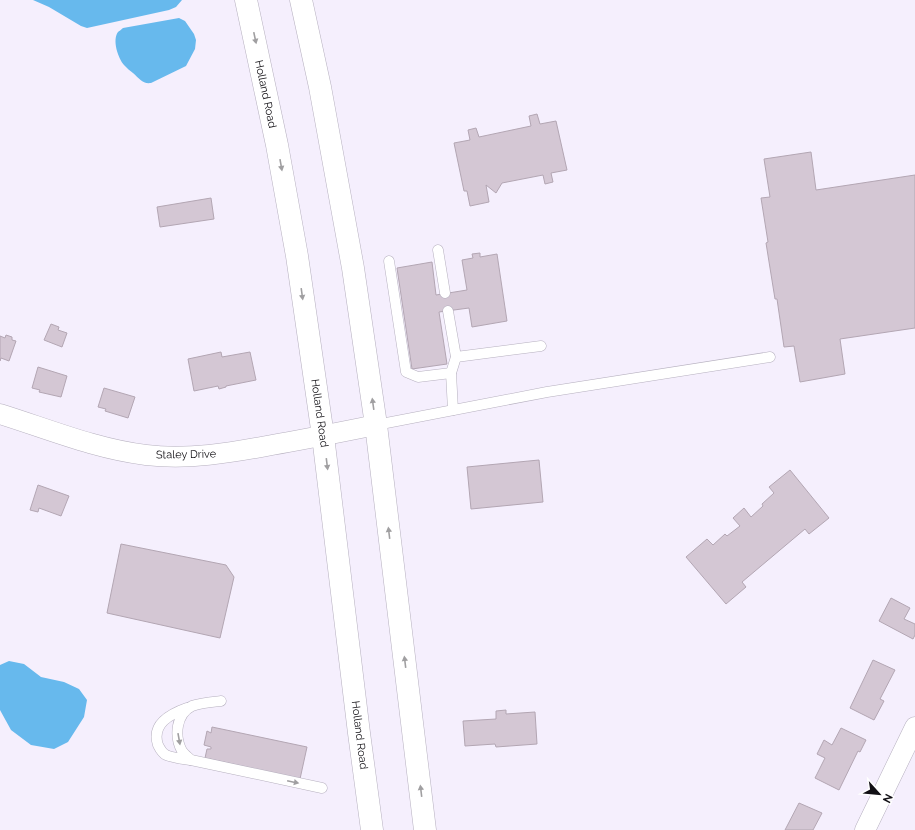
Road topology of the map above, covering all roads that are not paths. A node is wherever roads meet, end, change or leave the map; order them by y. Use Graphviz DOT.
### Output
graph roads {
  1 [pos="246,0"];
  2 [pos="301,0"];
  3 [pos="438,250"];
  4 [pos="389,261"];
  5 [pos="445,293"];
  6 [pos="448,311"];
  7 [pos="541,346"];
  8 [pos="456,357"];
  9 [pos="770,357"];
  10 [pos="451,373"];
  11 [pos="453,410"];
  12 [pos="0,414"];
  13 [pos="376,425"];
  14 [pos="323,436"];
  15 [pos="220,701"];
  16 [pos="193,706"];
  17 [pos="915,727"];
  18 [pos="191,760"];
  19 [pos="322,788"];
  20 [pos="372,830"];
  21 [pos="425,830"];
  22 [pos="865,830"];
  1 -- 14 [label="highway, Holland Road, one-way"];
  13 -- 2 [label="highway, one-way"];
  3 -- 5 [label="lane"];
  4 -- 10 [label="lane"];
  6 -- 8 [label="lane"];
  7 -- 8 [label="lane"];
  8 -- 10 [label="lane"];
  9 -- 11 [label="lane"];
  10 -- 11 [label="lane"];
  11 -- 13 [label="lane"];
  12 -- 14 [label="street, Staley Drive"];
  13 -- 14 [label="street, Staley Drive"];
  21 -- 13 [label="highway, one-way"];
  14 -- 20 [label="highway, Holland Road, one-way"];
  15 -- 16 [label="lane"];
  16 -- 18 [label="lane, one-way"];
  16 -- 18 [label="lane"];
  17 -- 22 [label="street"];
  18 -- 19 [label="lane, one-way"];
}
